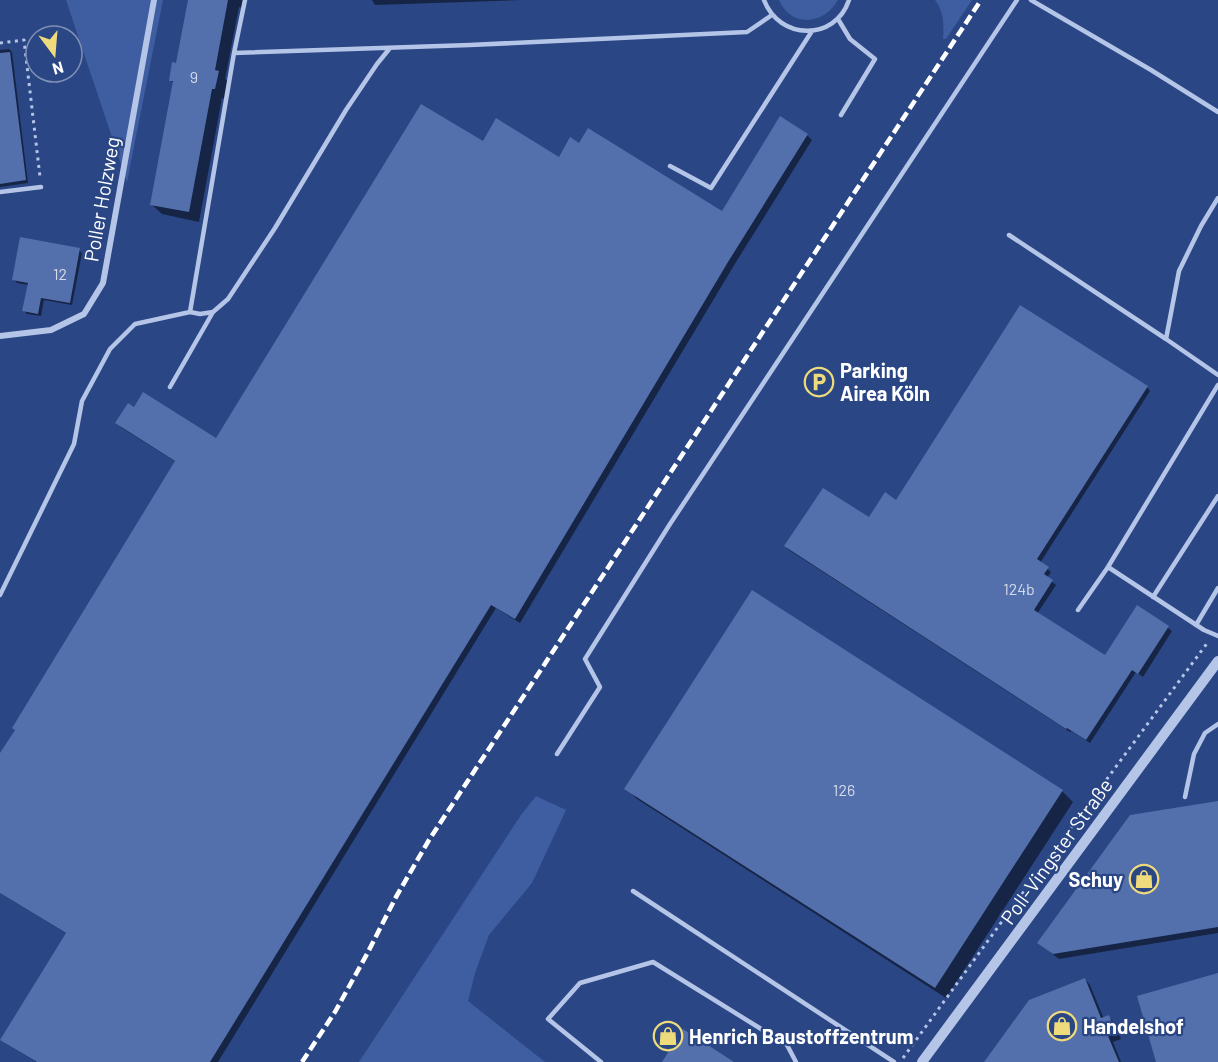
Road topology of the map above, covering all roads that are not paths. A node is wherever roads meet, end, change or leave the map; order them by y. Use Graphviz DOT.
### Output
graph roads {
  1 [pos="154,0"];
  2 [pos="245,0"];
  3 [pos="764,0"];
  4 [pos="849,0"];
  5 [pos="1017,0"];
  6 [pos="1031,0"];
  7 [pos="772,15"];
  8 [pos="838,19"];
  9 [pos="812,31"];
  10 [pos="390,48"];
  11 [pos="234,53"];
  12 [pos="1218,112"];
  13 [pos="841,115"];
  14 [pos="670,166"];
  15 [pos="41,187"];
  16 [pos="0,192"];
  17 [pos="1218,198"];
  18 [pos="1009,235"];
  19 [pos="190,312"];
  20 [pos="213,312"];
  21 [pos="0,336"];
  22 [pos="1166,339"];
  23 [pos="1218,375"];
  24 [pos="1218,385"];
  25 [pos="170,387"];
  26 [pos="1218,496"];
  27 [pos="1108,567"];
  28 [pos="1218,588"];
  29 [pos="0,595"];
  30 [pos="1152,597"];
  31 [pos="1078,610"];
  32 [pos="1196,625"];
  33 [pos="1216,635"];
  34 [pos="1218,662"];
  35 [pos="1218,724"];
  36 [pos="557,754"];
  37 [pos="1185,797"];
  38 [pos="633,891"];
  39 [pos="601,1062"];
  40 [pos="796,1062"];
  41 [pos="894,1062"];
  42 [pos="922,1062"];
  1 -- 21 [label="street, Poller Holzweg"];
  2 -- 11 [label="lane"];
  3 -- 7 [label="lane"];
  4 -- 8 [label="lane"];
  5 -- 36 [label="lane"];
  6 -- 12 [label="lane"];
  7 -- 9 [label="lane"];
  7 -- 10 [label="lane"];
  8 -- 9 [label="lane"];
  8 -- 13 [label="lane"];
  9 -- 14 [label="lane"];
  10 -- 11 [label="lane"];
  10 -- 20 [label="lane"];
  11 -- 19 [label="lane"];
  15 -- 16 [label="lane"];
  17 -- 22 [label="lane"];
  18 -- 22 [label="lane"];
  19 -- 20 [label="lane"];
  19 -- 29 [label="lane"];
  20 -- 25 [label="lane"];
  22 -- 23 [label="lane"];
  24 -- 27 [label="lane"];
  26 -- 30 [label="lane"];
  27 -- 30 [label="lane"];
  27 -- 31 [label="lane"];
  28 -- 32 [label="lane"];
  30 -- 32 [label="lane"];
  32 -- 33 [label="lane"];
  34 -- 42 [label="street, Poll-Vingster Straße"];
  35 -- 37 [label="lane"];
  38 -- 41 [label="lane"];
  39 -- 40 [label="lane"];
}
